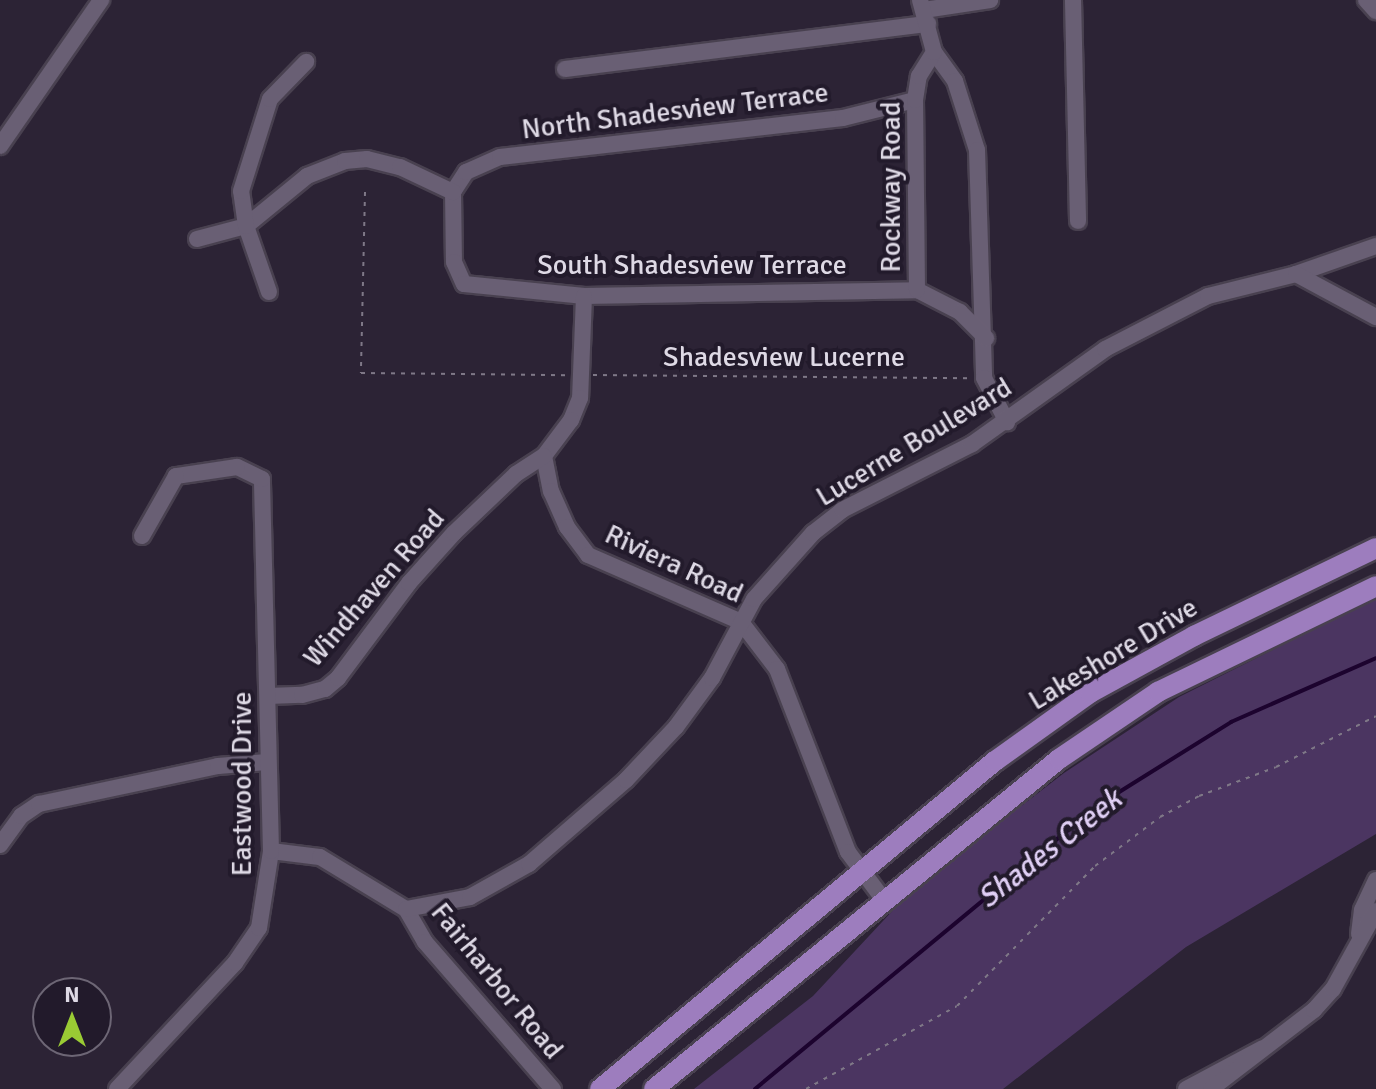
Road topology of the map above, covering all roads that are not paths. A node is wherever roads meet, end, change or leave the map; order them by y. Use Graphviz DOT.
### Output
graph roads {
  1 [pos="101,0"];
  2 [pos="990,0"];
  3 [pos="1073,0"];
  4 [pos="1366,0"];
  5 [pos="924,11"];
  6 [pos="1376,11"];
  7 [pos="934,52"];
  8 [pos="306,62"];
  9 [pos="565,69"];
  10 [pos="915,100"];
  11 [pos="0,146"];
  12 [pos="453,192"];
  13 [pos="1078,221"];
  14 [pos="246,226"];
  15 [pos="197,239"];
  16 [pos="1376,246"];
  17 [pos="1296,274"];
  18 [pos="917,290"];
  19 [pos="269,292"];
  20 [pos="584,296"];
  21 [pos="1376,317"];
  22 [pos="986,338"];
  23 [pos="1007,422"];
  24 [pos="544,456"];
  25 [pos="142,536"];
  26 [pos="1374,555"];
  27 [pos="1376,586"];
  28 [pos="741,622"];
  29 [pos="268,696"];
  30 [pos="995,761"];
  31 [pos="267,762"];
  32 [pos="1019,791"];
  33 [pos="0,845"];
  34 [pos="271,851"];
  35 [pos="862,869"];
  36 [pos="1376,880"];
  37 [pos="883,899"];
  38 [pos="406,909"];
  39 [pos="1376,911"];
  40 [pos="1359,934"];
  41 [pos="1272,1044"];
  42 [pos="117,1089"];
  43 [pos="553,1089"];
  44 [pos="600,1089"];
  45 [pos="654,1089"];
  46 [pos="1186,1089"];
  47 [pos="1211,1089"];
  1 -- 11 [label="street"];
  2 -- 5 [label="street"];
  3 -- 13 [label="street"];
  4 -- 6 [label="street"];
  5 -- 7 [label="street"];
  5 -- 9 [label="street"];
  7 -- 10 [label="street, Rockway Road"];
  7 -- 22 [label="street"];
  8 -- 14 [label="street"];
  10 -- 12 [label="street, North Shadesview Terrace"];
  10 -- 18 [label="street, Rockway Road"];
  12 -- 14 [label="street"];
  12 -- 20 [label="street, South Shadesview Terrace"];
  14 -- 15 [label="street"];
  14 -- 19 [label="street"];
  16 -- 17 [label="street, Lucerne Boulevard"];
  17 -- 21 [label="street"];
  17 -- 23 [label="street, Lucerne Boulevard"];
  18 -- 20 [label="street, South Shadesview Terrace"];
  18 -- 22 [label="street, Rockway Road"];
  20 -- 24 [label="street"];
  22 -- 23 [label="street"];
  23 -- 28 [label="street, Lucerne Boulevard"];
  24 -- 28 [label="street, Riviera Road"];
  24 -- 29 [label="street, Windhaven Road"];
  25 -- 29 [label="street, Eastwood Drive"];
  26 -- 30 [label="main road, Lakeshore Drive"];
  27 -- 32 [label="main road, Lakeshore Drive"];
  28 -- 35 [label="street, Riviera Road"];
  28 -- 38 [label="street, Lucerne Boulevard"];
  29 -- 31 [label="street, Eastwood Drive"];
  30 -- 32 [label="main road"];
  30 -- 35 [label="main road, Lakeshore Drive"];
  31 -- 33 [label="street"];
  31 -- 34 [label="street, Eastwood Drive"];
  32 -- 37 [label="main road, Lakeshore Drive"];
  34 -- 38 [label="street, Fairharbor Road"];
  34 -- 42 [label="street, Eastwood Drive"];
  35 -- 37 [label="street"];
  35 -- 44 [label="main road, Lakeshore Drive"];
  36 -- 40 [label="street"];
  37 -- 45 [label="main road, Lakeshore Drive"];
  38 -- 43 [label="street, Fairharbor Road"];
  39 -- 40 [label="street"];
  40 -- 41 [label="street"];
  41 -- 46 [label="street"];
  41 -- 47 [label="street"];
}
